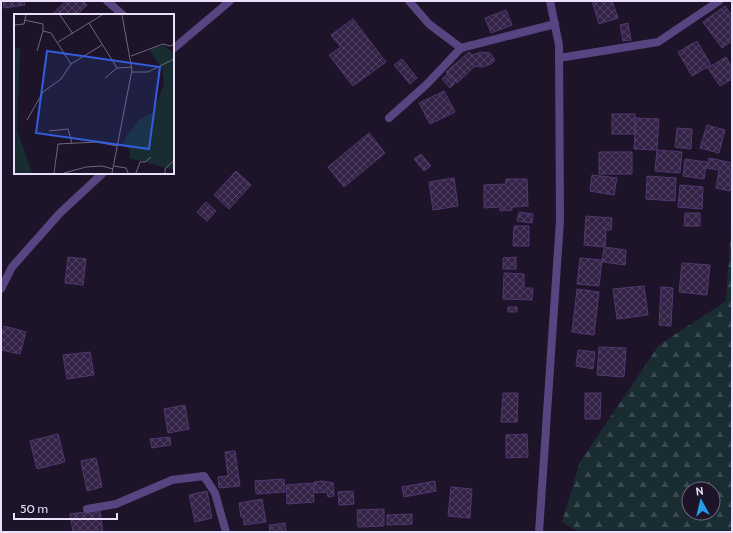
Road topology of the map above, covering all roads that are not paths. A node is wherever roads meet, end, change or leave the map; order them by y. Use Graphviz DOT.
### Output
graph roads {
  1 [pos="107,1"];
  2 [pos="230,1"];
  3 [pos="409,1"];
  4 [pos="550,1"];
  5 [pos="719,1"];
  6 [pos="122,14"];
  7 [pos="555,24"];
  8 [pos="174,48"];
  9 [pos="461,48"];
  10 [pos="560,58"];
  11 [pos="389,118"];
  12 [pos="102,174"];
  13 [pos="1,289"];
  14 [pos="87,509"];
  15 [pos="226,532"];
  16 [pos="539,532"];
  1 -- 6 [label="street"];
  2 -- 8 [label="street"];
  3 -- 9 [label="street"];
  4 -- 7 [label="street"];
  5 -- 10 [label="street"];
  7 -- 9 [label="street"];
  7 -- 10 [label="street"];
  9 -- 11 [label="street"];
  10 -- 16 [label="street"];
  12 -- 13 [label="street"];
  14 -- 15 [label="street"];
}
